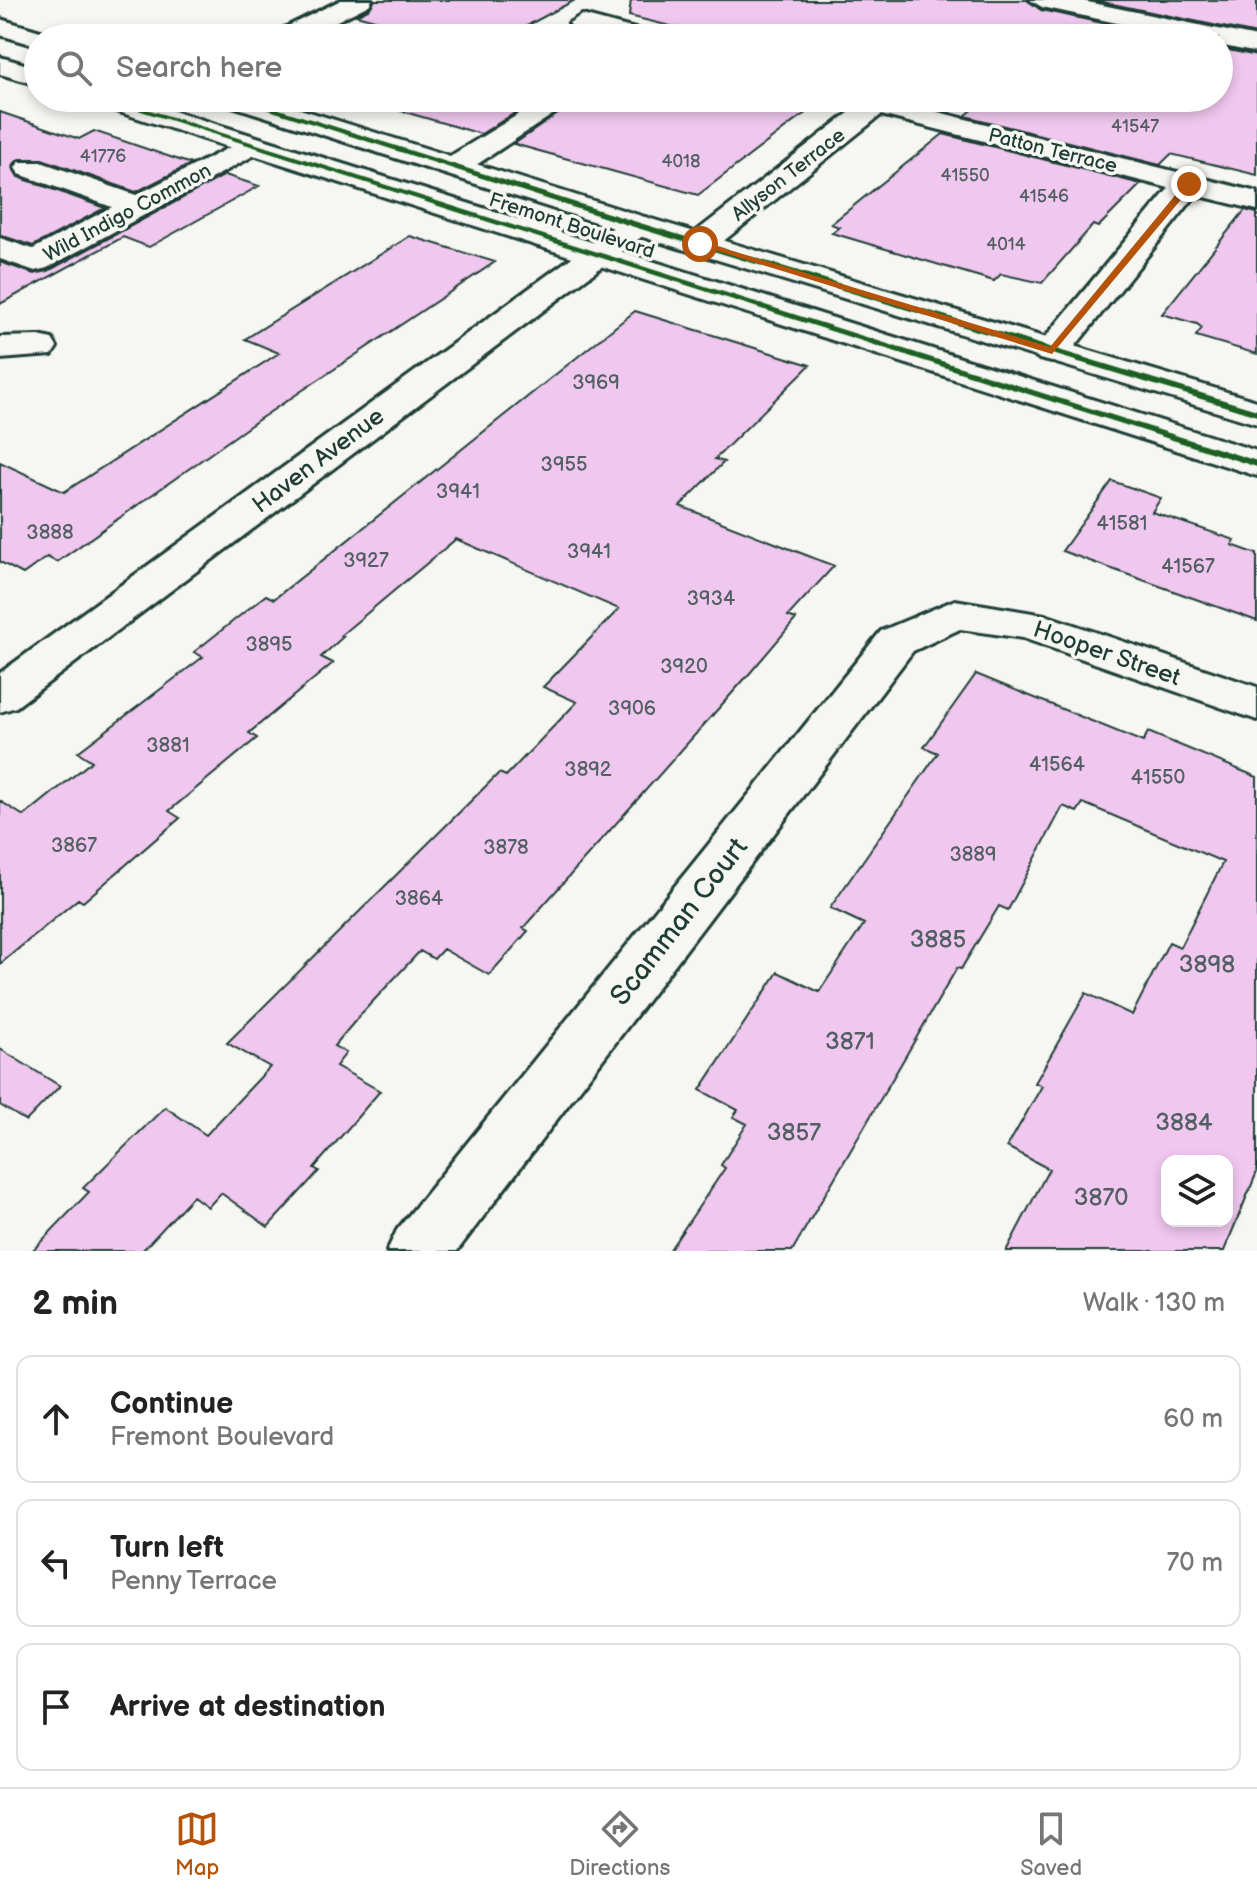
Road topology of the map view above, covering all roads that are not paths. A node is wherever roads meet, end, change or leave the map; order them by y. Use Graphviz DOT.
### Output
graph roads {
  1 [pos="360,0"];
  2 [pos="1042,0"];
  3 [pos="582,23"];
  4 [pos="311,24"];
  5 [pos="586,24"];
  6 [pos="1157,24"];
  7 [pos="0,27"];
  8 [pos="24,34"];
  9 [pos="1233,40"];
  10 [pos="1257,45"];
  11 [pos="1,66"];
  12 [pos="24,73"];
  13 [pos="170,112"];
  14 [pos="280,112"];
  15 [pos="541,112"];
  16 [pos="850,112"];
  17 [pos="905,112"];
  18 [pos="252,145"];
  19 [pos="453,167"];
  20 [pos="30,168"];
  21 [pos="1189,184"];
  22 [pos="1257,201"];
  23 [pos="139,206"];
  24 [pos="637,225"];
  25 [pos="700,244"];
  26 [pos="0,248"];
  27 [pos="596,253"];
  28 [pos="39,347"];
  29 [pos="0,348"];
  30 [pos="1052,351"];
  31 [pos="1257,413"];
  32 [pos="1257,464"];
  33 [pos="955,614"];
  34 [pos="0,696"];
  35 [pos="1257,704"];
  36 [pos="419,1251"];
  1 -- 4 [label="street"];
  2 -- 6 [label="street"];
  3 -- 5 [label="street"];
  7 -- 8 [label="street"];
  9 -- 10 [label="street"];
  11 -- 12 [label="street"];
  13 -- 18 [label="street, Fremont Boulevard"];
  14 -- 19 [label="street, Fremont Boulevard"];
  15 -- 19 [label="street"];
  16 -- 25 [label="street, Allyson Terrace"];
  17 -- 21 [label="street, Patton Terrace"];
  18 -- 23 [label="street, Wild Indigo Common"];
  18 -- 27 [label="street, Fremont Boulevard"];
  19 -- 24 [label="street, Fremont Boulevard"];
  20 -- 23 [label="street"];
  21 -- 22 [label="street, Patton Terrace"];
  21 -- 30 [label="street"];
  23 -- 26 [label="street, Wild Indigo Common"];
  24 -- 25 [label="street, Fremont Boulevard"];
  24 -- 27 [label="street, Haven Avenue"];
  25 -- 30 [label="street, Fremont Boulevard"];
  27 -- 32 [label="street, Fremont Boulevard"];
  27 -- 34 [label="street, Haven Avenue"];
  28 -- 29 [label="street"];
  30 -- 31 [label="street, Fremont Boulevard"];
  33 -- 35 [label="street, Hooper Street"];
  33 -- 36 [label="street, Scamman Court"];
}
